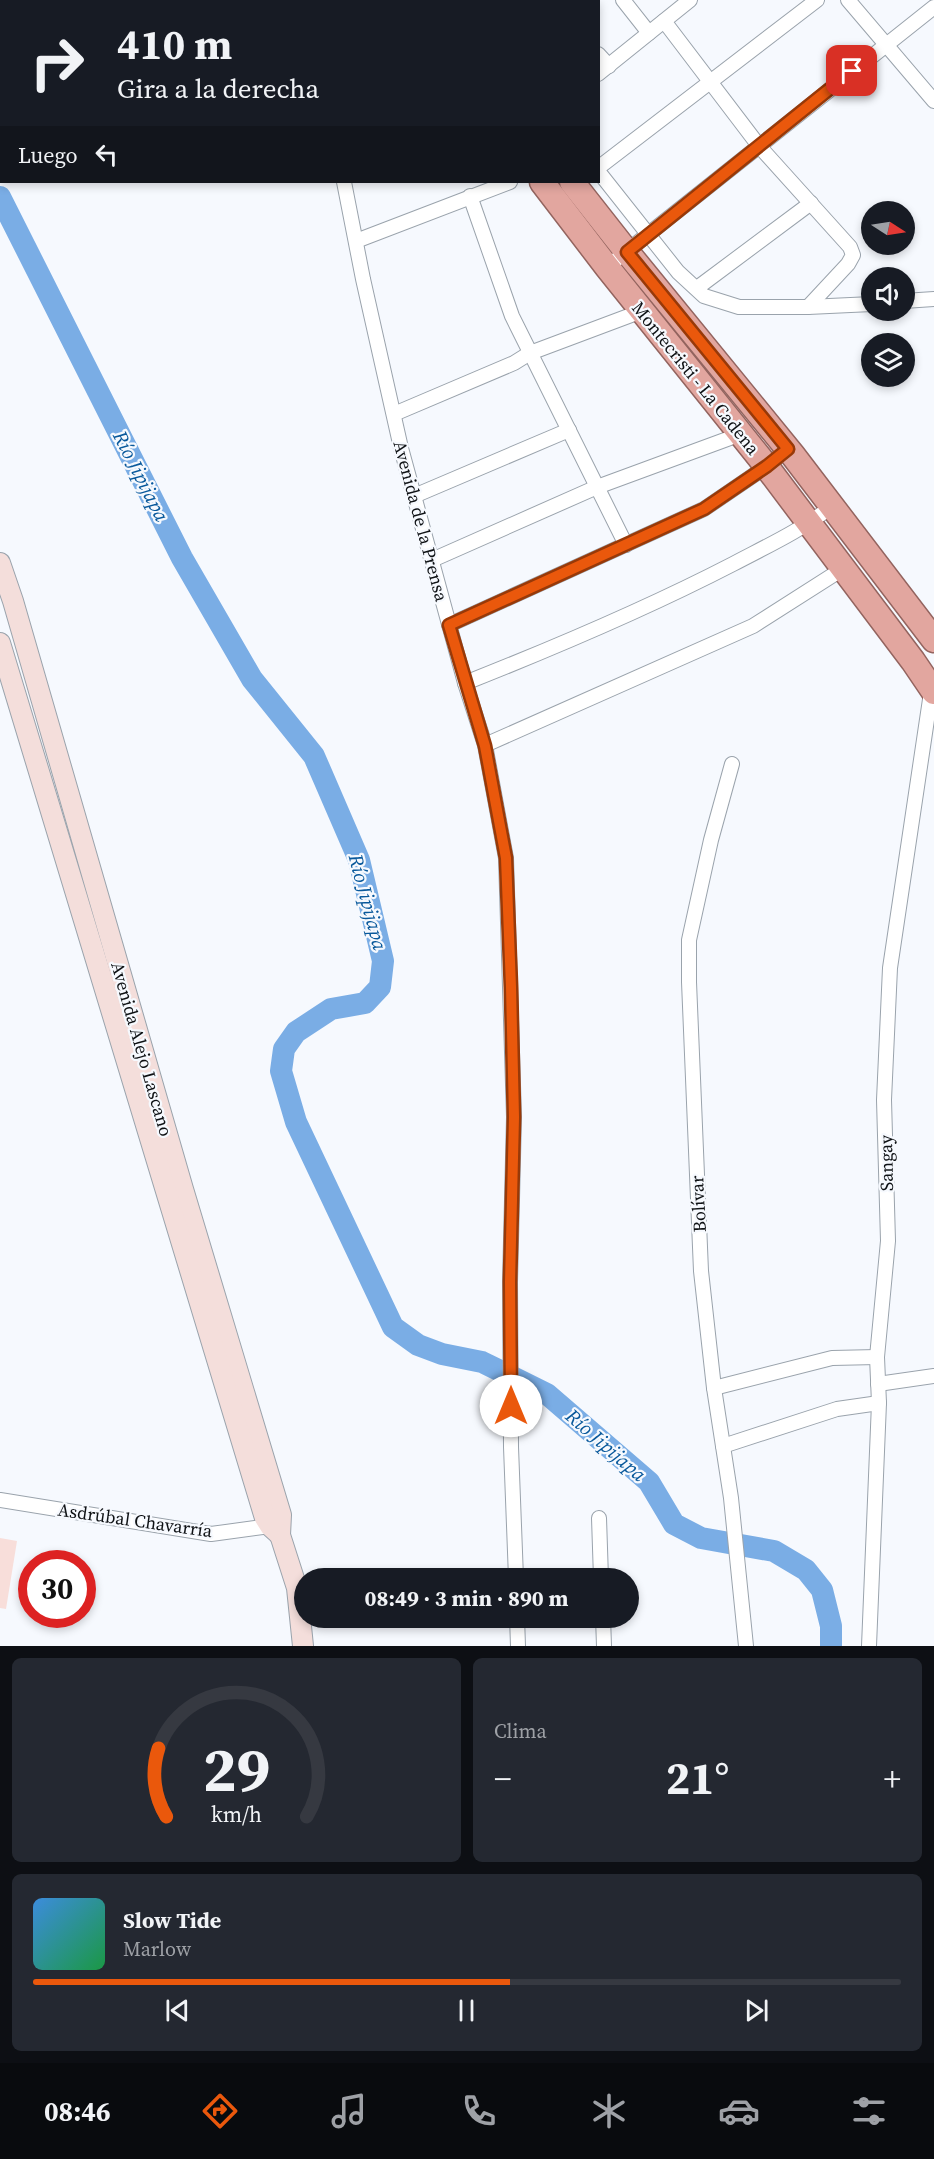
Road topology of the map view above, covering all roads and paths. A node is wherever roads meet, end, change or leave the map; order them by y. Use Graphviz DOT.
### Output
graph roads {
  1 [pos="623,0"];
  2 [pos="690,0"];
  3 [pos="817,0"];
  4 [pos="848,0"];
  5 [pos="934,7"];
  6 [pos="664,21"];
  7 [pos="649,33"];
  8 [pos="886,44"];
  9 [pos="604,70"];
  10 [pos="711,82"];
  11 [pos="934,101"];
  12 [pos="759,146"];
  13 [pos="600,168"];
  14 [pos="600,172"];
  15 [pos="344,183"];
  16 [pos="507,183"];
  17 [pos="543,183"];
  18 [pos="576,183"];
  19 [pos="470,196"];
  20 [pos="557,202"];
  21 [pos="811,203"];
  22 [pos="650,234"];
  23 [pos="356,241"];
  24 [pos="627,252"];
  25 [pos="607,267"];
  26 [pos="698,288"];
  27 [pos="934,299"];
  28 [pos="915,300"];
  29 [pos="861,305"];
  30 [pos="808,307"];
  31 [pos="642,311"];
  32 [pos="530,353"];
  33 [pos="394,414"];
  34 [pos="568,430"];
  35 [pos="741,434"];
  36 [pos="788,449"];
  37 [pos="767,466"];
  38 [pos="597,487"];
  39 [pos="414,496"];
  40 [pos="832,506"];
  41 [pos="810,524"];
  42 [pos="626,545"];
  43 [pos="432,560"];
  44 [pos="0,563"];
  45 [pos="844,568"];
  46 [pos="449,625"];
  47 [pos="934,640"];
  48 [pos="0,646"];
  49 [pos="465,683"];
  50 [pos="933,687"];
  51 [pos="485,746"];
  52 [pos="732,764"];
  53 [pos="876,1357"];
  54 [pos="934,1376"];
  55 [pos="878,1384"];
  56 [pos="714,1388"];
  57 [pos="879,1403"];
  58 [pos="723,1446"];
  59 [pos="0,1500"];
  60 [pos="599,1518"];
  61 [pos="275,1531"];
  62 [pos="516,1568"];
  63 [pos="601,1568"];
  64 [pos="517,1628"];
  65 [pos="603,1628"];
  66 [pos="303,1646"];
  67 [pos="518,1646"];
  68 [pos="604,1646"];
  69 [pos="746,1646"];
  70 [pos="868,1646"];
  1 -- 7 [label="street"];
  2 -- 6 [label="street"];
  3 -- 10 [label="street"];
  4 -- 8 [label="street"];
  5 -- 8 [label="street"];
  6 -- 7 [label="street"];
  6 -- 10 [label="street"];
  7 -- 9 [label="street"];
  8 -- 11 [label="street"];
  8 -- 12 [label="street"];
  10 -- 12 [label="street"];
  10 -- 13 [label="street"];
  12 -- 21 [label="street"];
  12 -- 22 [label="street"];
  14 -- 22 [label="street"];
  15 -- 23 [label="street, Avenida de la Prensa"];
  16 -- 19 [label="street"];
  17 -- 20 [label="highway, Montecristi - La Cadena"];
  18 -- 20 [label="street"];
  18 -- 24 [label="highway, Montecristi - La Cadena"];
  19 -- 23 [label="street"];
  19 -- 32 [label="street"];
  20 -- 25 [label="highway, Montecristi - La Cadena"];
  21 -- 26 [label="street"];
  21 -- 30 [label="street"];
  22 -- 24 [label="street"];
  22 -- 26 [label="street"];
  23 -- 33 [label="street, Avenida de la Prensa"];
  24 -- 25 [label="street"];
  24 -- 36 [label="highway, Montecristi - La Cadena"];
  25 -- 31 [label="highway, Montecristi - La Cadena"];
  26 -- 30 [label="street"];
  27 -- 28 [label="street"];
  29 -- 30 [label="street"];
  31 -- 32 [label="street"];
  31 -- 35 [label="highway, Montecristi - La Cadena"];
  32 -- 33 [label="street"];
  32 -- 34 [label="street"];
  33 -- 39 [label="street, Avenida de la Prensa"];
  34 -- 38 [label="street"];
  34 -- 39 [label="street"];
  35 -- 37 [label="highway, Montecristi - La Cadena"];
  35 -- 38 [label="street"];
  36 -- 37 [label="street"];
  36 -- 40 [label="highway, Montecristi - La Cadena"];
  37 -- 41 [label="highway, Montecristi - La Cadena"];
  37 -- 42 [label="street"];
  38 -- 42 [label="street"];
  38 -- 43 [label="street"];
  39 -- 43 [label="street, Avenida de la Prensa"];
  40 -- 41 [label="street"];
  40 -- 47 [label="highway, Montecristi - La Cadena"];
  41 -- 45 [label="highway, Montecristi - La Cadena"];
  41 -- 49 [label="street"];
  42 -- 46 [label="street"];
  43 -- 46 [label="street, Avenida de la Prensa"];
  44 -- 61 [label="main road, Avenida Alejo Lascano"];
  45 -- 50 [label="highway, Montecristi - La Cadena"];
  45 -- 51 [label="street"];
  46 -- 49 [label="street, Avenida de la Prensa"];
  48 -- 61 [label="main road, Avenida Alejo Lascano"];
  49 -- 51 [label="street, Avenida de la Prensa"];
  50 -- 53 [label="street, Sangay"];
  51 -- 62 [label="street, Avenida de la Prensa"];
  52 -- 56 [label="street, Bolívar"];
  53 -- 55 [label="street, Sangay"];
  53 -- 56 [label="street"];
  54 -- 55 [label="street"];
  55 -- 57 [label="street, Sangay"];
  56 -- 58 [label="street, Bolívar"];
  57 -- 58 [label="street"];
  57 -- 70 [label="street, Sangay"];
  58 -- 69 [label="street, Bolívar"];
  59 -- 61 [label="street, Asdrúbal Chavarría"];
  60 -- 63 [label="street"];
  61 -- 66 [label="main road, Avenida Alejo Lascano"];
  64 -- 67 [label="street"];
  65 -- 68 [label="street"];
}
